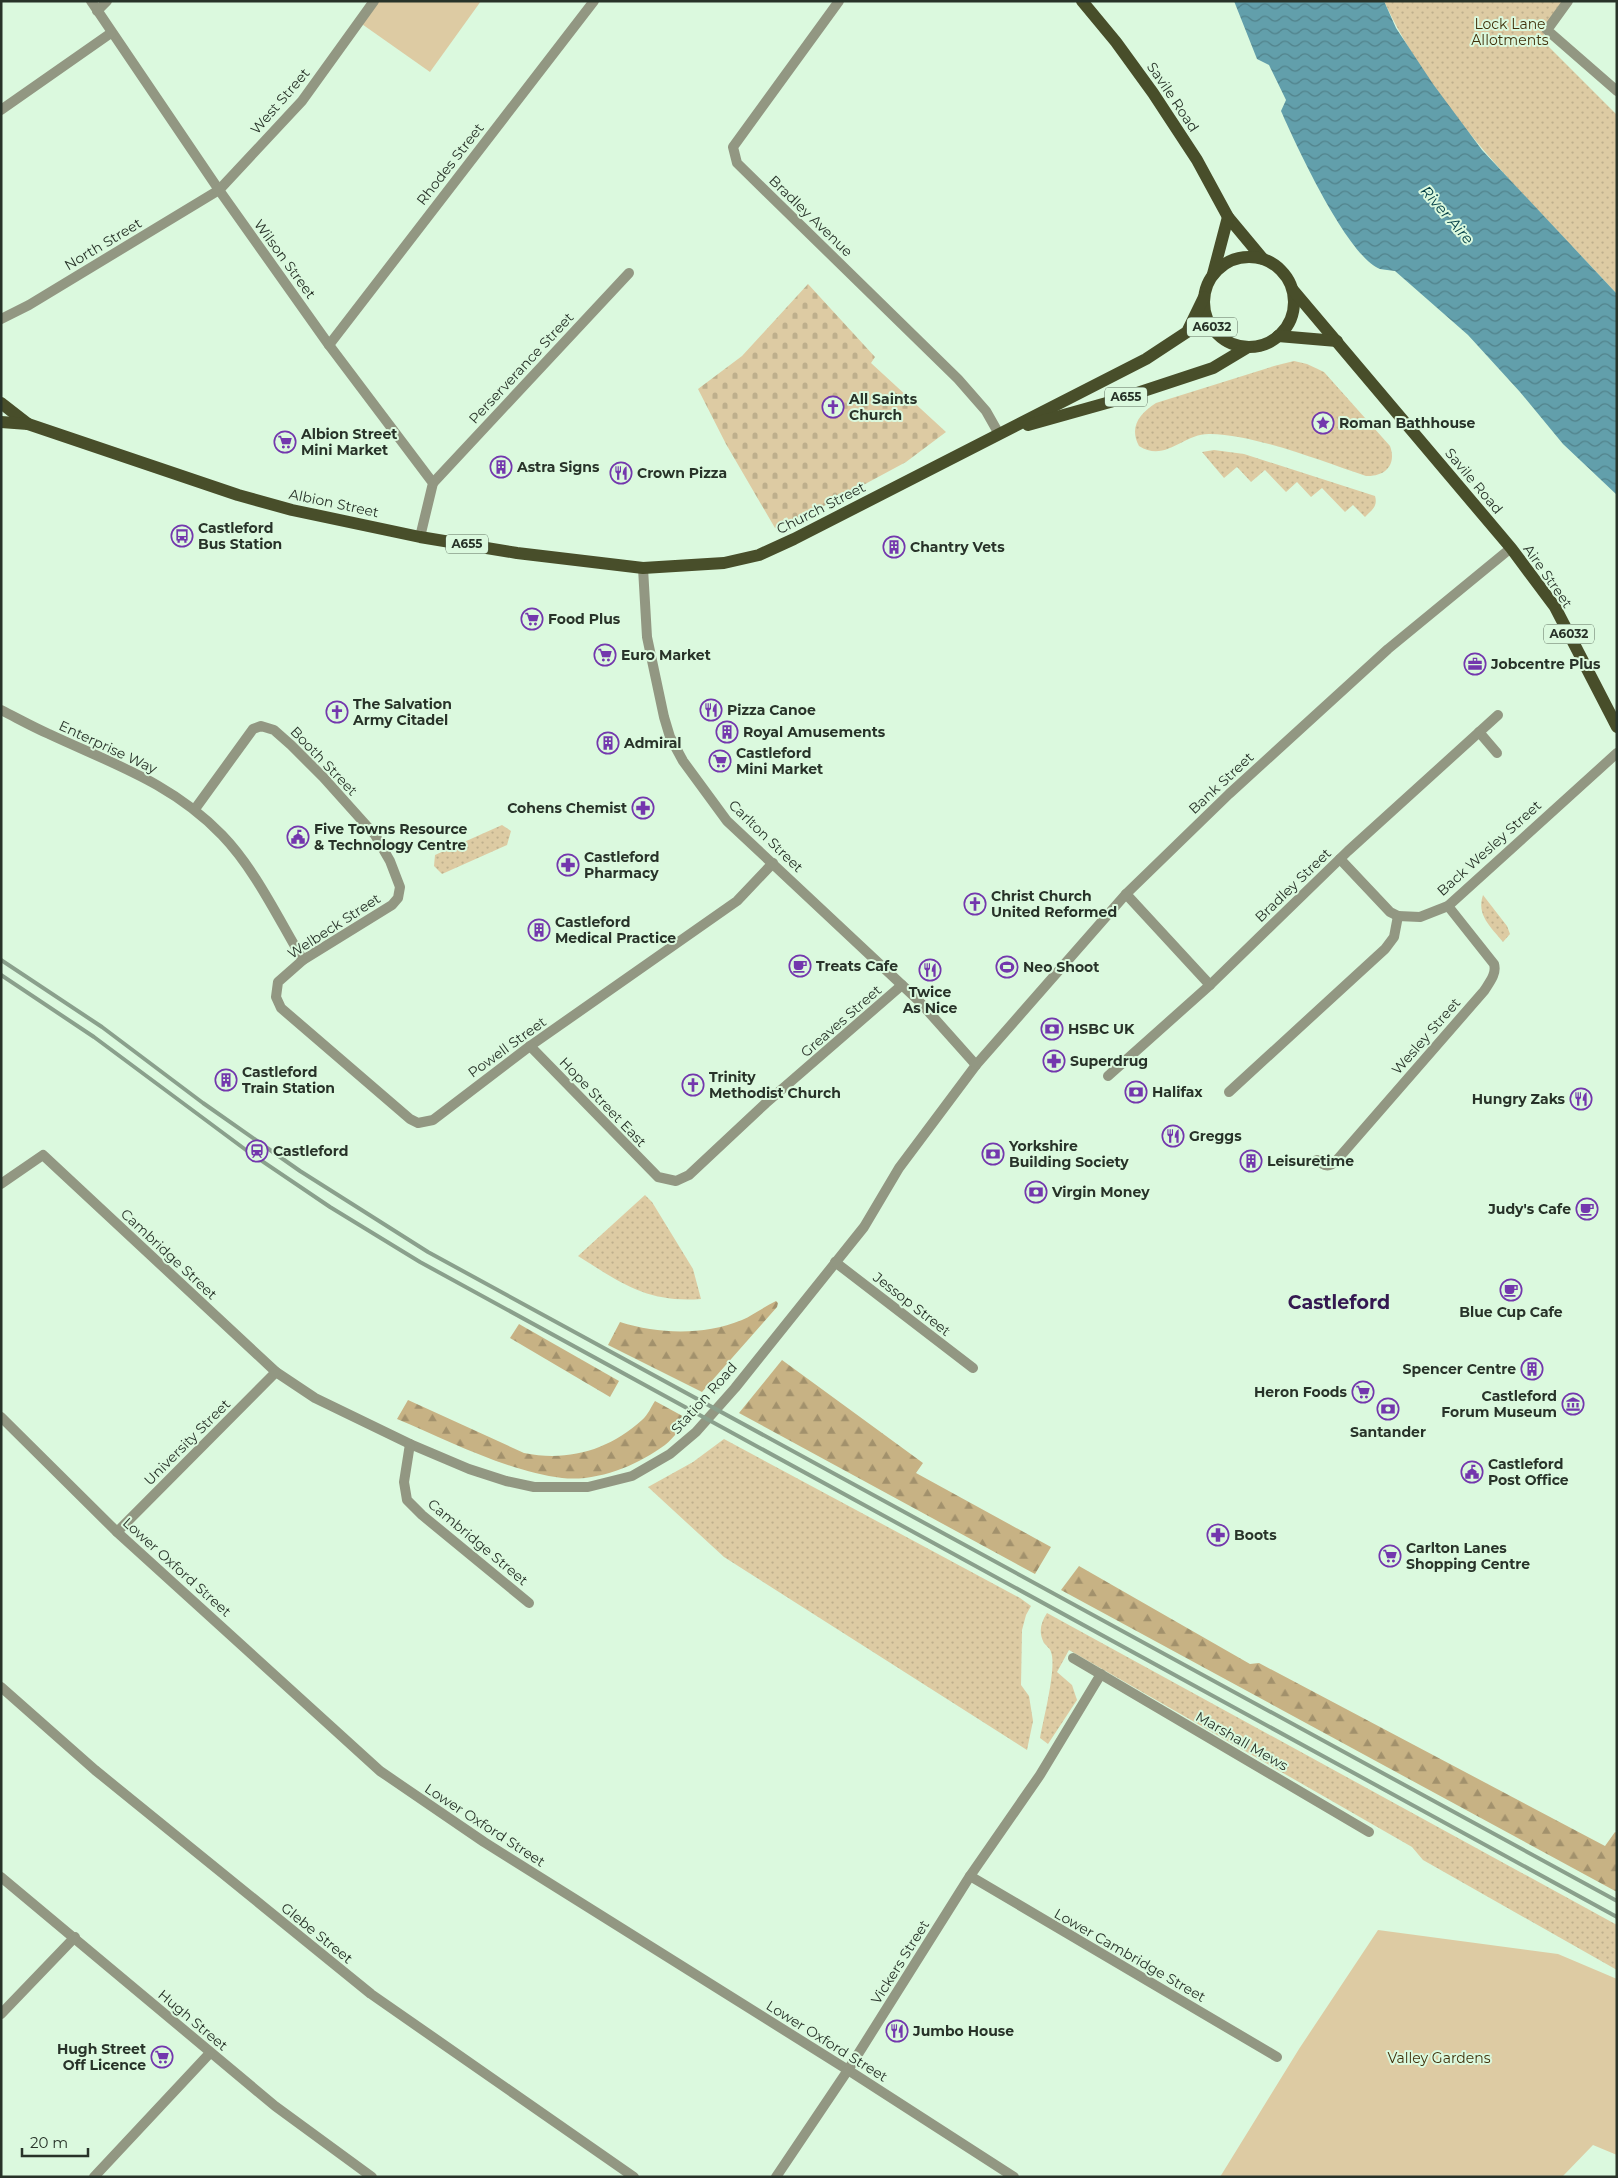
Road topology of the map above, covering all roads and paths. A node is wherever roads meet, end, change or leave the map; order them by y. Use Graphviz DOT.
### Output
graph roads {
  1 [pos="90,1"];
  2 [pos="107,1"];
  3 [pos="374,1"];
  4 [pos="594,1"];
  5 [pos="839,1"];
  6 [pos="1082,1"];
  7 [pos="1568,1"];
  8 [pos="97,10"];
  9 [pos="111,33"];
  10 [pos="1617,91"];
  11 [pos="1,110"];
  12 [pos="218,190"];
  13 [pos="1228,218"];
  14 [pos="1263,259"];
  15 [pos="629,273"];
  16 [pos="1213,274"];
  17 [pos="1293,290"];
  18 [pos="1204,298"];
  19 [pos="1,319"];
  20 [pos="1278,336"];
  21 [pos="1337,341"];
  22 [pos="330,345"];
  23 [pos="1248,347"];
  24 [pos="1,403"];
  25 [pos="1,422"];
  26 [pos="28,424"];
  27 [pos="999,434"];
  28 [pos="433,483"];
  29 [pos="420,536"];
  30 [pos="1511,548"];
  31 [pos="643,568"];
  32 [pos="1,710"];
  33 [pos="1498,715"];
  34 [pos="1617,727"];
  35 [pos="1479,732"];
  36 [pos="1617,752"];
  37 [pos="1497,753"];
  38 [pos="195,810"];
  39 [pos="1340,859"];
  40 [pos="390,861"];
  41 [pos="773,863"];
  42 [pos="1126,894"];
  43 [pos="1448,906"];
  44 [pos="1398,916"];
  45 [pos="303,960"];
  46 [pos="278,982"];
  47 [pos="1210,984"];
  48 [pos="902,985"];
  49 [pos="530,1046"];
  50 [pos="976,1065"];
  51 [pos="1108,1076"];
  52 [pos="1229,1092"];
  53 [pos="1318,1160"];
  54 [pos="658,1177"];
  55 [pos="1,1184"];
  56 [pos="835,1262"];
  57 [pos="973,1368"];
  58 [pos="276,1372"];
  59 [pos="1,1417"];
  60 [pos="410,1444"];
  61 [pos="117,1532"];
  62 [pos="529,1603"];
  63 [pos="1073,1658"];
  64 [pos="1102,1674"];
  65 [pos="1,1687"];
  66 [pos="1370,1832"];
  67 [pos="970,1876"];
  68 [pos="1,1877"];
  69 [pos="75,1937"];
  70 [pos="1,2014"];
  71 [pos="210,2053"];
  72 [pos="1277,2057"];
  73 [pos="848,2070"];
  74 [pos="94,2177"];
  75 [pos="372,2177"];
  76 [pos="634,2177"];
  77 [pos="776,2177"];
  78 [pos="1014,2177"];
  1 -- 8 [label="street, Wilson Street"];
  2 -- 8 [label="street"];
  3 -- 12 [label="street, West Street"];
  4 -- 22 [label="street, Rhodes Street"];
  5 -- 27 [label="street, Bradley Avenue"];
  6 -- 13 [label="main road, Savile Road / A6032"];
  7 -- 10 [label="street"];
  8 -- 9 [label="street, Wilson Street"];
  9 -- 11 [label="street"];
  9 -- 12 [label="street, Wilson Street"];
  12 -- 19 [label="street, North Street"];
  12 -- 22 [label="street, Wilson Street"];
  13 -- 14 [label="main road, Savile Road / A6032"];
  13 -- 16 [label="main road, A6032"];
  14 -- 16 [label="main road"];
  14 -- 17 [label="main road, A6032"];
  15 -- 28 [label="street, Perserverance Street"];
  16 -- 18 [label="main road, A6032"];
  17 -- 20 [label="main road"];
  17 -- 21 [label="main road, Savile Road / A6032"];
  18 -- 23 [label="main road, A6032"];
  18 -- 27 [label="main road, Church Street / A655"];
  20 -- 21 [label="main road, A6032"];
  20 -- 23 [label="main road, A6032"];
  21 -- 30 [label="main road, Savile Road / A6032"];
  22 -- 28 [label="street, Wilson Street"];
  23 -- 27 [label="main road, Church Street / A655"];
  24 -- 26 [label="main road, Albion Street / A655"];
  25 -- 26 [label="main road, Albion Street / A655"];
  26 -- 29 [label="main road, Albion Street / A655"];
  27 -- 31 [label="main road, Church Street / A655"];
  28 -- 29 [label="street"];
  29 -- 31 [label="main road, Albion Street / A655"];
  30 -- 34 [label="main road, Aire Street / A6032"];
  30 -- 42 [label="street, Bank Street"];
  31 -- 41 [label="street, Carlton Street"];
  32 -- 38 [label="street, Enterprise Way"];
  33 -- 35 [label="street, Bradley Street"];
  35 -- 37 [label="street"];
  35 -- 39 [label="street, Bradley Street"];
  36 -- 43 [label="street, Back Wesley Street"];
  38 -- 40 [label="street, Booth Street"];
  38 -- 45 [label="street, Enterprise Way"];
  39 -- 44 [label="street"];
  39 -- 47 [label="street, Bradley Street"];
  40 -- 45 [label="street, Welbeck Street"];
  41 -- 48 [label="street, Carlton Street"];
  41 -- 49 [label="street, Powell Street"];
  42 -- 47 [label="street"];
  42 -- 50 [label="street, Bank Street"];
  43 -- 44 [label="street, Back Wesley Street"];
  43 -- 53 [label="street, Wesley Street"];
  44 -- 52 [label="street"];
  45 -- 46 [label="street, Welbeck Street"];
  46 -- 49 [label="street, Powell Street"];
  47 -- 51 [label="street, Bradley Street"];
  48 -- 50 [label="street, Carlton Street"];
  48 -- 54 [label="street, Greaves Street"];
  49 -- 54 [label="street, Hope Street East"];
  50 -- 56 [label="street, Station Road"];
  55 -- 58 [label="street, Cambridge Street"];
  56 -- 57 [label="street, Jessop Street"];
  56 -- 60 [label="street, Station Road"];
  58 -- 60 [label="street, Station Road"];
  58 -- 61 [label="street, University Street"];
  59 -- 61 [label="street, Lower Oxford Street"];
  60 -- 62 [label="street, Cambridge Street"];
  61 -- 73 [label="street, Lower Oxford Street"];
  63 -- 64 [label="street, Marshall Mews"];
  64 -- 66 [label="street, Marshall Mews"];
  64 -- 67 [label="street, Vickers Street"];
  65 -- 76 [label="street, Glebe Street"];
  67 -- 72 [label="street, Lower Cambridge Street"];
  67 -- 73 [label="street, Vickers Street"];
  68 -- 69 [label="street, Hugh Street"];
  69 -- 70 [label="street"];
  69 -- 71 [label="street, Hugh Street"];
  71 -- 74 [label="street"];
  71 -- 75 [label="street, Hugh Street"];
  73 -- 77 [label="street, Vickers Street"];
  73 -- 78 [label="street, Lower Oxford Street"];
}
